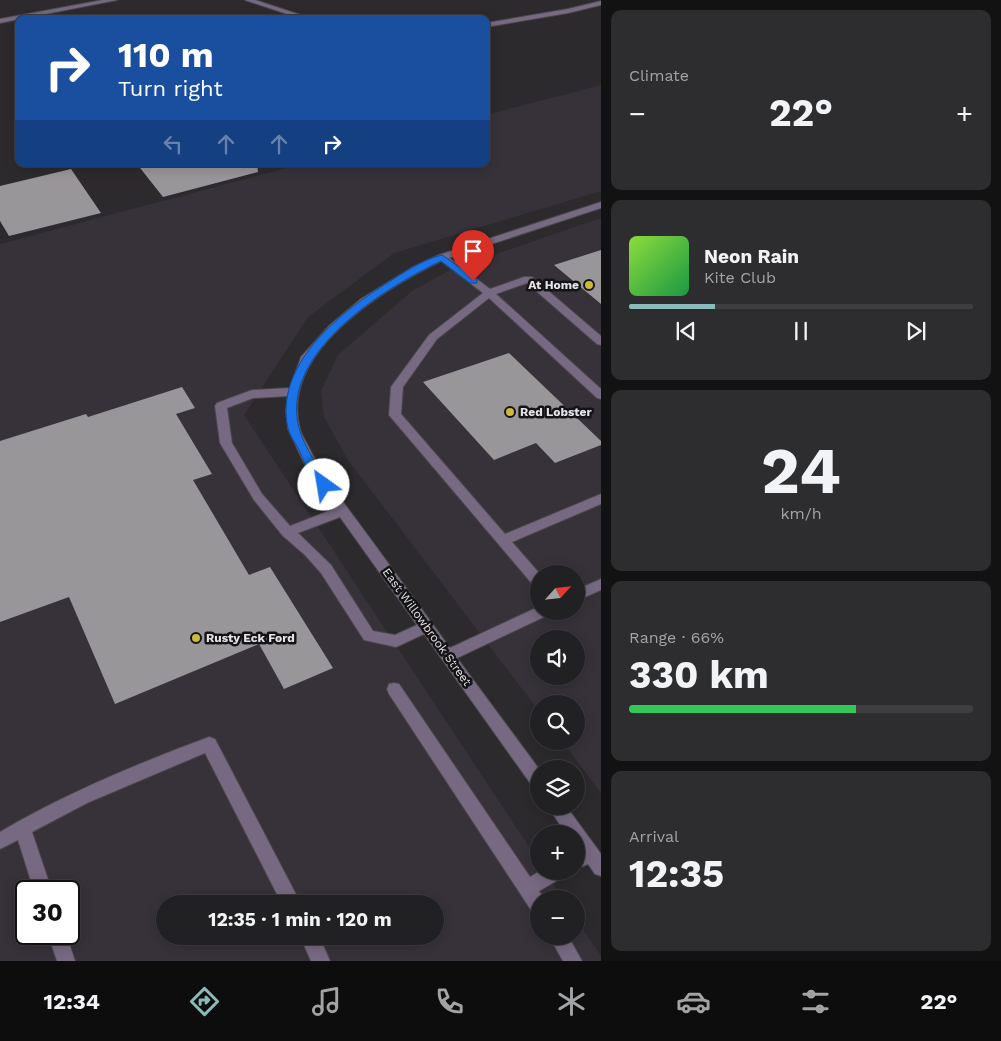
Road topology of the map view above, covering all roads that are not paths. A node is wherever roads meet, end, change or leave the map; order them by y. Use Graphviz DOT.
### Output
graph roads {
  1 [pos="114,0"];
  2 [pos="248,0"];
  3 [pos="572,0"];
  4 [pos="601,3"];
  5 [pos="584,7"];
  6 [pos="33,15"];
  7 [pos="297,15"];
  8 [pos="15,18"];
  9 [pos="0,21"];
  10 [pos="490,24"];
  11 [pos="601,205"];
  12 [pos="442,257"];
  13 [pos="489,293"];
  14 [pos="601,342"];
  15 [pos="294,392"];
  16 [pos="601,395"];
  17 [pos="601,499"];
  18 [pos="342,511"];
  19 [pos="288,532"];
  20 [pos="503,540"];
  21 [pos="530,572"];
  22 [pos="601,584"];
  23 [pos="585,592"];
  24 [pos="530,617"];
  25 [pos="426,627"];
  26 [pos="447,656"];
  27 [pos="394,689"];
  28 [pos="530,770"];
  29 [pos="22,828"];
  30 [pos="0,841"];
  31 [pos="585,858"];
  32 [pos="601,868"];
  33 [pos="39,880"];
  34 [pos="541,880"];
  35 [pos="526,888"];
  36 [pos="530,894"];
  37 [pos="287,895"];
  38 [pos="61,945"];
  39 [pos="313,945"];
  40 [pos="563,945"];
  41 [pos="66,961"];
  42 [pos="321,961"];
  43 [pos="573,961"];
  1 -- 6 [label="street"];
  2 -- 7 [label="street"];
  3 -- 5 [label="street"];
  4 -- 5 [label="street"];
  5 -- 10 [label="street"];
  8 -- 9 [label="street"];
  11 -- 12 [label="street, East Willowbrook Street"];
  12 -- 13 [label="street"];
  12 -- 15 [label="street, East Willowbrook Street"];
  13 -- 14 [label="street"];
  13 -- 16 [label="street"];
  13 -- 20 [label="street"];
  15 -- 18 [label="street, East Willowbrook Street"];
  15 -- 19 [label="street"];
  17 -- 20 [label="street"];
  18 -- 19 [label="street"];
  18 -- 25 [label="street, East Willowbrook Street"];
  19 -- 25 [label="street"];
  20 -- 21 [label="street"];
  22 -- 23 [label="street"];
  24 -- 26 [label="street"];
  25 -- 26 [label="street, East Willowbrook Street"];
  26 -- 28 [label="street, East Willowbrook Street"];
  27 -- 35 [label="street"];
  29 -- 30 [label="street"];
  29 -- 33 [label="street"];
  29 -- 37 [label="street"];
  31 -- 32 [label="street"];
  34 -- 35 [label="street"];
  35 -- 36 [label="street"];
  38 -- 41 [label="street"];
  39 -- 42 [label="street"];
  40 -- 43 [label="street"];
}
